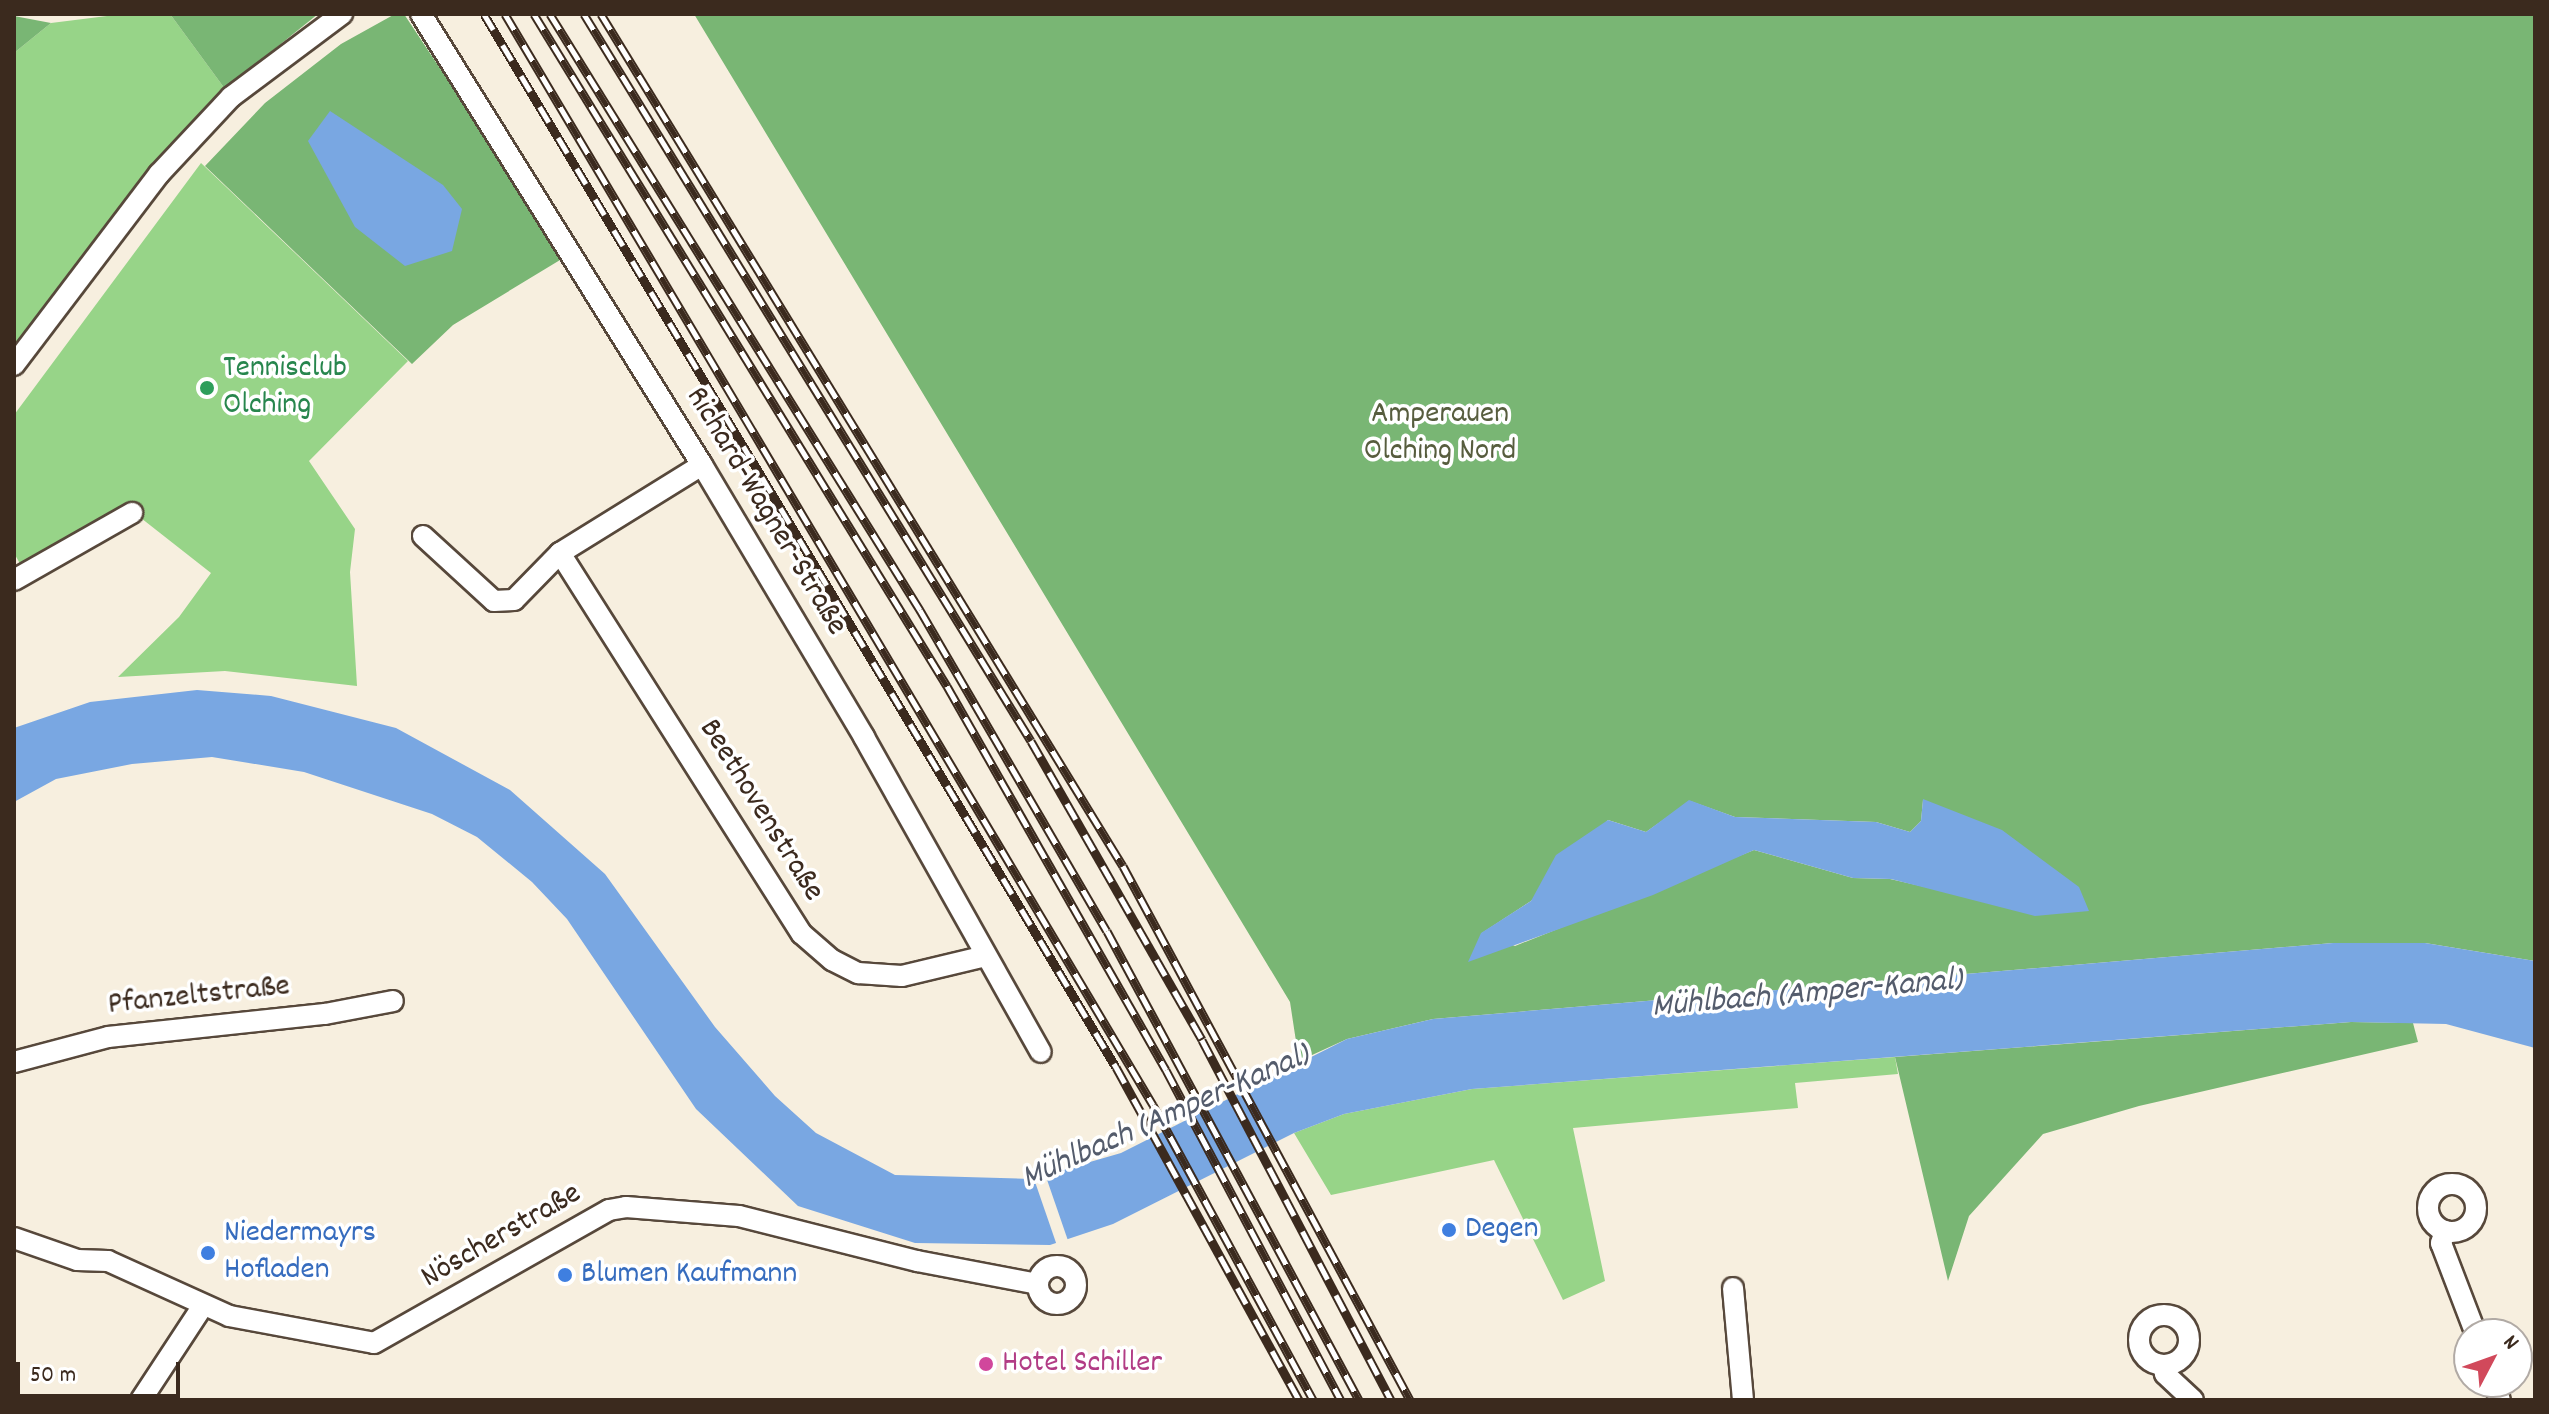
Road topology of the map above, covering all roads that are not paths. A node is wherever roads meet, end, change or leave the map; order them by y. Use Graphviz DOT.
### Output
graph roads {
  1 [pos="342,14"];
  2 [pos="421,14"];
  3 [pos="14,365"];
  4 [pos="702,465"];
  5 [pos="132,513"];
  6 [pos="423,536"];
  7 [pos="560,553"];
  8 [pos="14,580"];
  9 [pos="986,956"];
  10 [pos="393,1001"];
  11 [pos="1041,1052"];
  12 [pos="14,1062"];
  13 [pos="2445,1231"];
  14 [pos="14,1238"];
  15 [pos="1038,1284"];
  16 [pos="1733,1288"];
  17 [pos="202,1307"];
  18 [pos="2470,1318"];
  19 [pos="2163,1365"];
  20 [pos="141,1400"];
  21 [pos="1743,1400"];
  22 [pos="2193,1400"];
  1 -- 3 [label="street"];
  2 -- 4 [label="street, Richard-Wagner-Straße"];
  4 -- 7 [label="street"];
  4 -- 9 [label="street, Richard-Wagner-Straße"];
  5 -- 8 [label="street"];
  6 -- 7 [label="street"];
  7 -- 9 [label="street, Beethovenstraße"];
  9 -- 11 [label="street, Richard-Wagner-Straße"];
  10 -- 12 [label="street, Pfanzeltstraße"];
  13 -- 18 [label="street"];
  14 -- 17 [label="street, Nöscherstraße"];
  15 -- 17 [label="street, Nöscherstraße"];
  16 -- 21 [label="street"];
  17 -- 20 [label="street"];
  19 -- 22 [label="street"];
}
